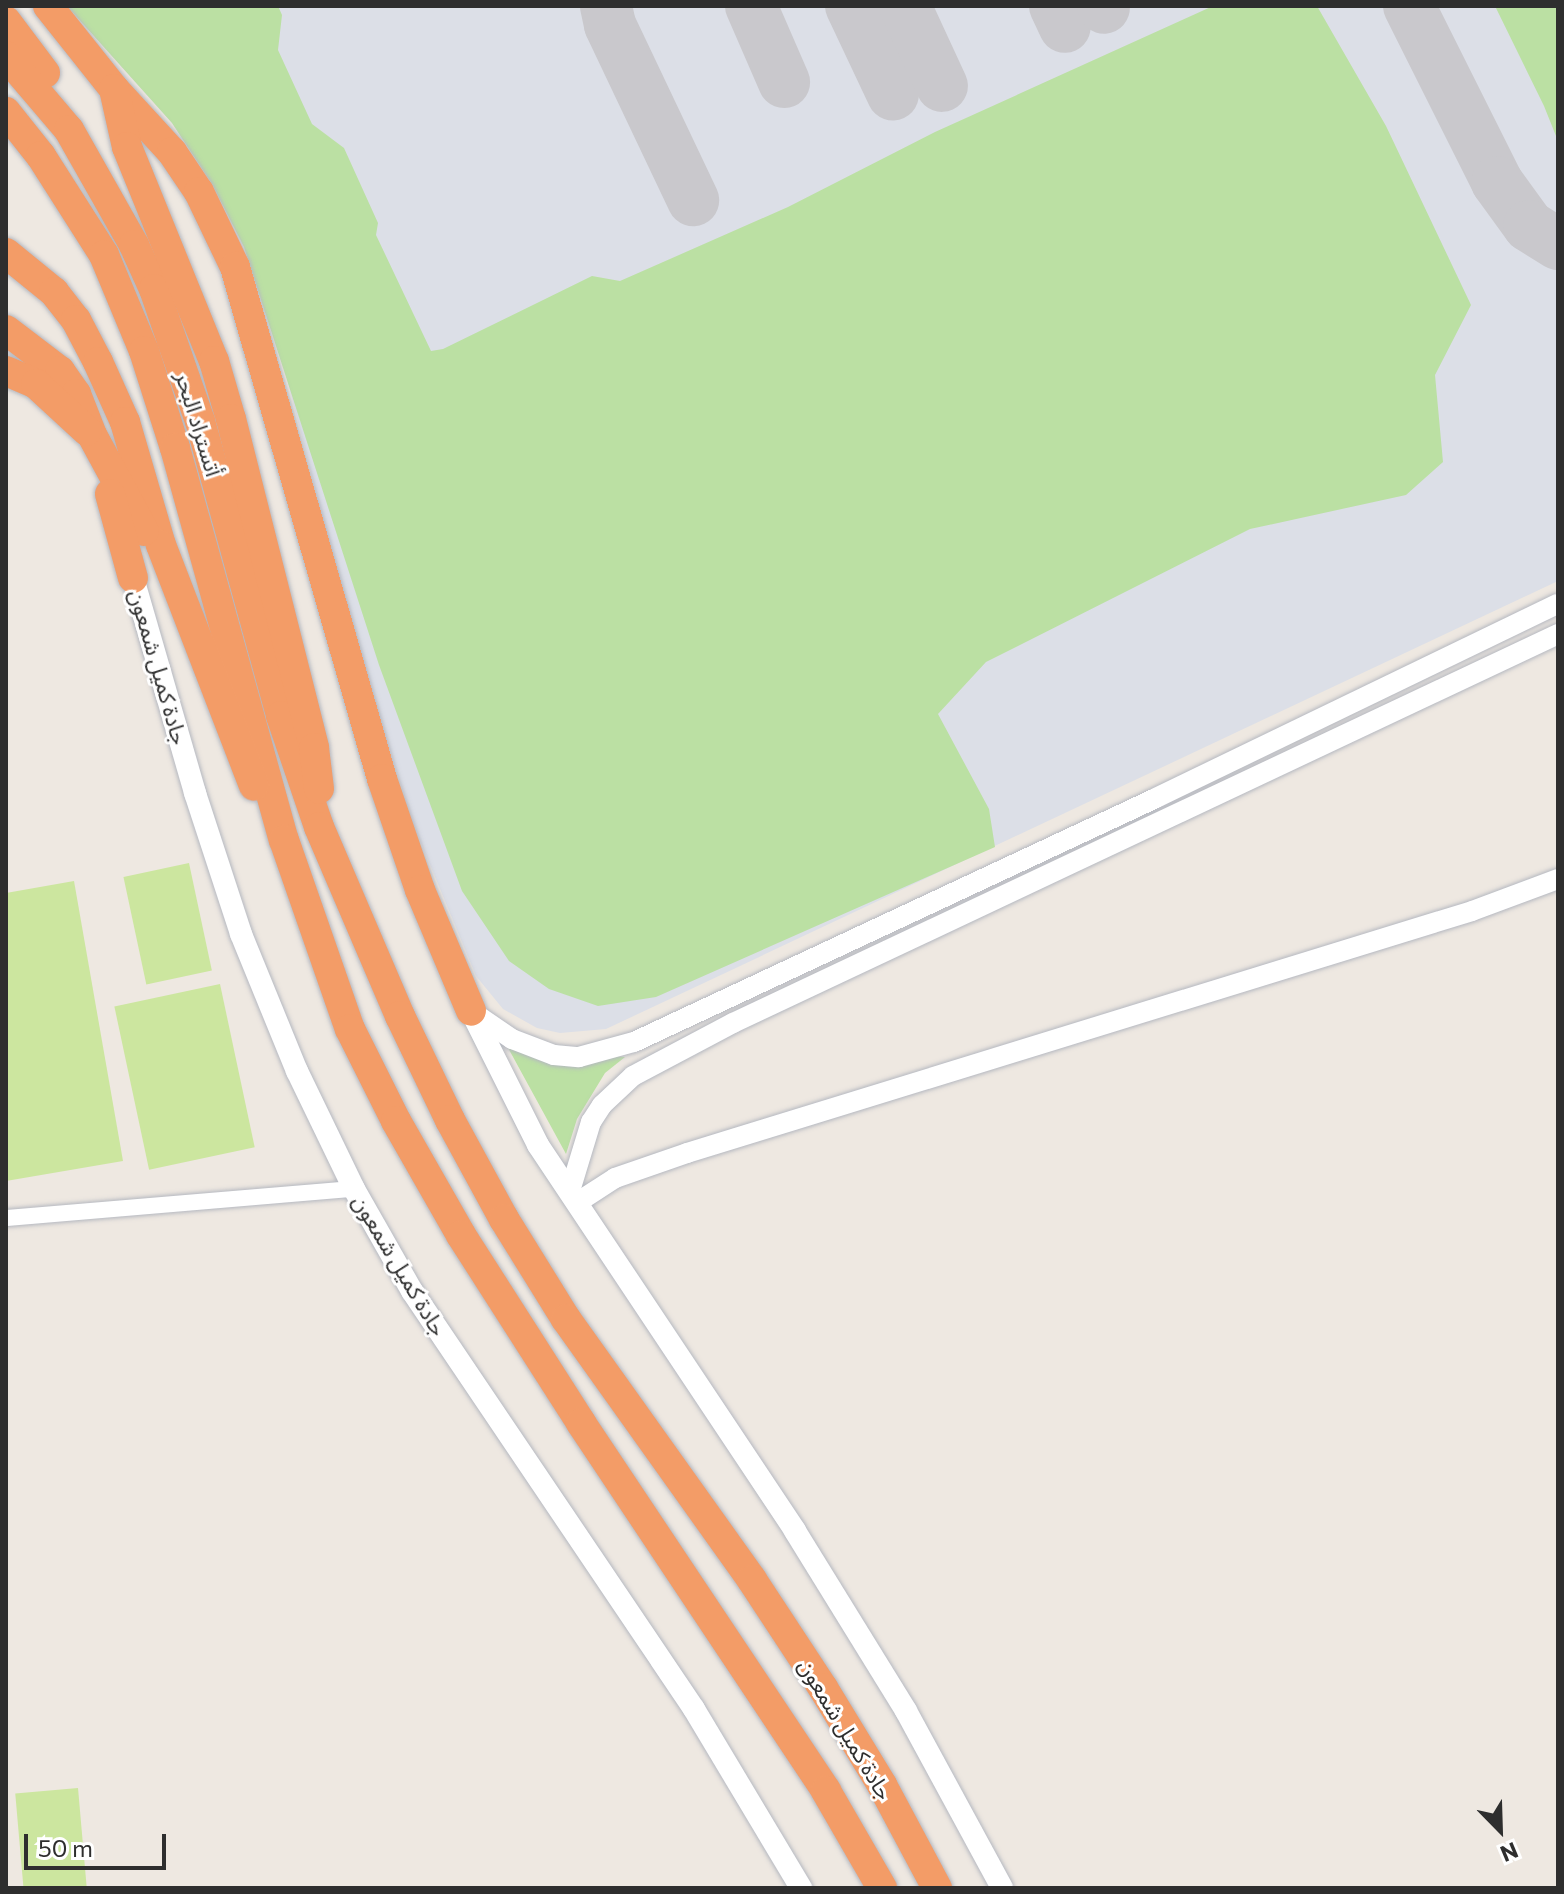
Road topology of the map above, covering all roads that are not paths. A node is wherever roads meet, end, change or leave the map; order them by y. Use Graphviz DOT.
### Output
graph roads {
  1 [pos="48,6"];
  2 [pos="6,21"];
  3 [pos="6,56"];
  4 [pos="114,89"];
  5 [pos="6,112"];
  6 [pos="134,245"];
  7 [pos="6,253"];
  8 [pos="6,330"];
  9 [pos="6,371"];
  10 [pos="97,444"];
  11 [pos="161,545"];
  12 [pos="133,578"];
  13 [pos="1558,604"];
  14 [pos="1558,634"];
  15 [pos="319,827"];
  16 [pos="284,840"];
  17 [pos="1558,879"];
  18 [pos="471,1011"];
  19 [pos="354,1189"];
  20 [pos="574,1196"];
  21 [pos="6,1218"];
  22 [pos="801,1888"];
  23 [pos="882,1888"];
  24 [pos="937,1888"];
  25 [pos="1002,1888"];
  1 -- 4 [label="highway"];
  2 -- 6 [label="highway"];
  3 -- 6 [label="highway, أتستراد البحر"];
  4 -- 15 [label="highway"];
  4 -- 18 [label="highway"];
  5 -- 16 [label="highway, أتستراد البحر"];
  6 -- 15 [label="highway, أتستراد البحر"];
  7 -- 11 [label="highway"];
  8 -- 10 [label="highway"];
  9 -- 10 [label="highway"];
  10 -- 11 [label="highway"];
  10 -- 12 [label="highway"];
  11 -- 16 [label="highway"];
  12 -- 19 [label="main road, جادة كميل شمعون"];
  13 -- 18 [label="street"];
  14 -- 20 [label="street"];
  15 -- 24 [label="highway, جادة كميل شمعون"];
  16 -- 23 [label="highway"];
  17 -- 20 [label="street"];
  18 -- 20 [label="main road"];
  19 -- 21 [label="street"];
  19 -- 22 [label="main road, جادة كميل شمعون"];
  20 -- 25 [label="main road"];
}
